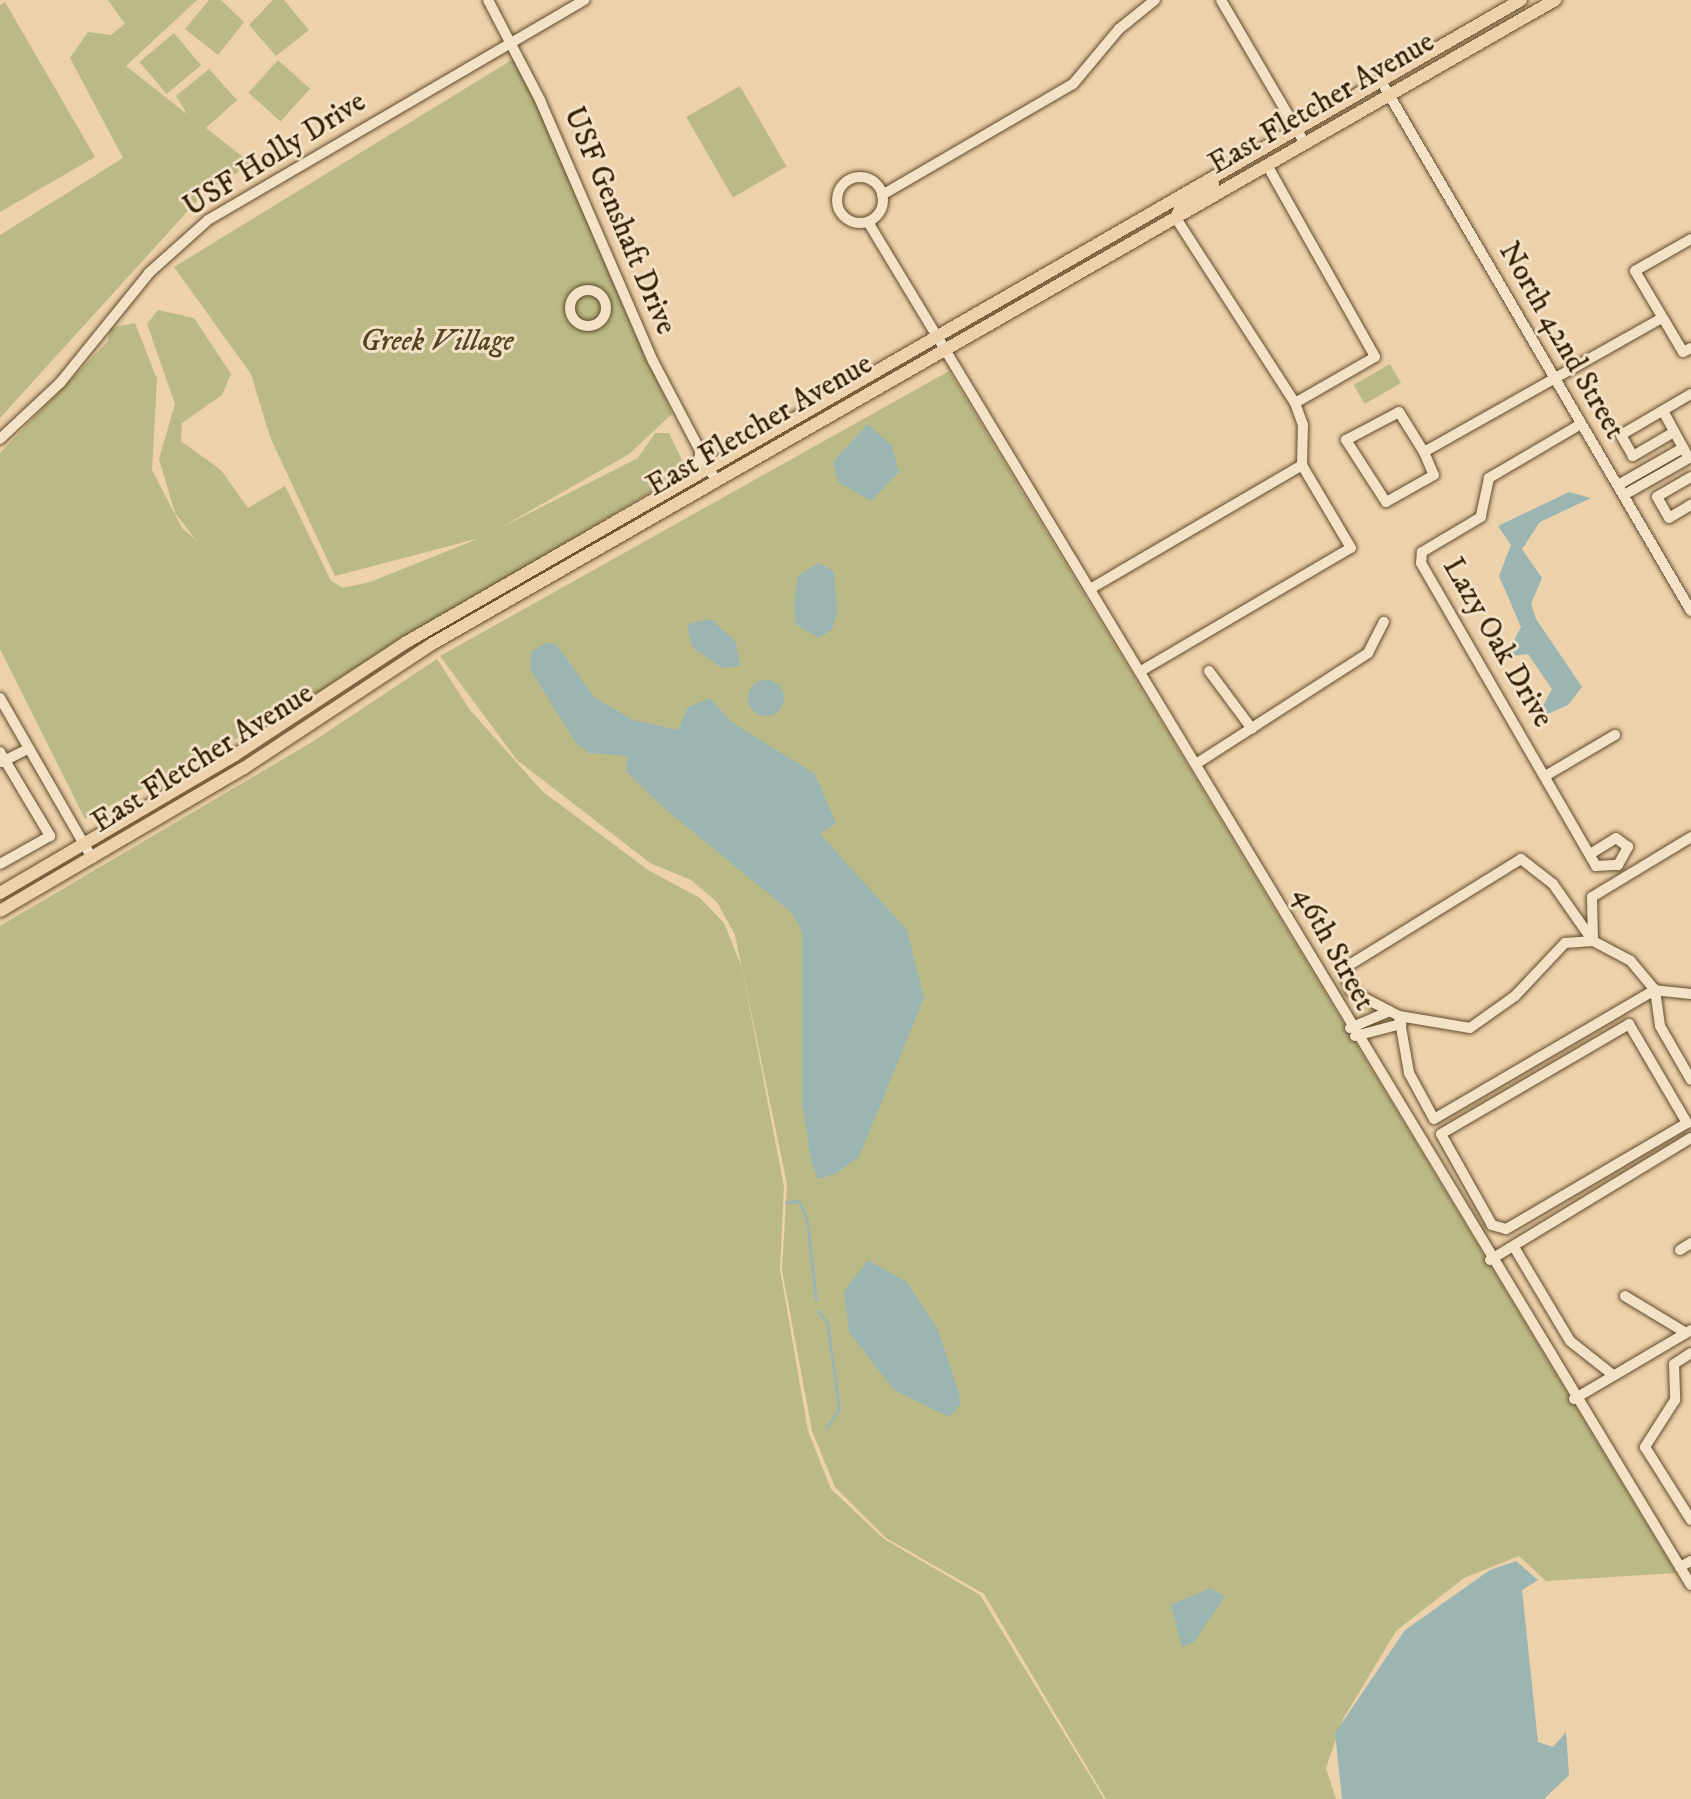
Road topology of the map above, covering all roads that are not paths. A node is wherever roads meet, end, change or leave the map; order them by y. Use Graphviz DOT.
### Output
graph roads {
  1 [pos="488,0"];
  2 [pos="584,0"];
  3 [pos="1155,0"];
  4 [pos="1221,0"];
  5 [pos="1521,0"];
  6 [pos="1555,0"];
  7 [pos="512,41"];
  8 [pos="1381,81"];
  9 [pos="1389,95"];
  10 [pos="1295,129"];
  11 [pos="1305,144"];
  12 [pos="1232,165"];
  13 [pos="1267,165"];
  14 [pos="882,195"];
  15 [pos="1176,218"];
  16 [pos="868,222"];
  17 [pos="1691,239"];
  18 [pos="621,291"];
  19 [pos="605,300"];
  20 [pos="1662,318"];
  21 [pos="938,335"];
  22 [pos="947,350"];
  23 [pos="1687,350"];
  24 [pos="1555,379"];
  25 [pos="1691,394"];
  26 [pos="1295,403"];
  27 [pos="1663,411"];
  28 [pos="1581,424"];
  29 [pos="1674,432"];
  30 [pos="0,439"];
  31 [pos="701,447"];
  32 [pos="1424,452"];
  33 [pos="1688,456"];
  34 [pos="710,463"];
  35 [pos="1302,465"];
  36 [pos="697,476"];
  37 [pos="1691,477"];
  38 [pos="716,481"];
  39 [pos="1618,485"];
  40 [pos="1624,495"];
  41 [pos="1691,505"];
  42 [pos="1090,589"];
  43 [pos="1686,592"];
  44 [pos="1691,611"];
  45 [pos="1384,622"];
  46 [pos="1141,671"];
  47 [pos="1209,671"];
  48 [pos="0,698"];
  49 [pos="1252,729"];
  50 [pos="1615,735"];
  51 [pos="29,748"];
  52 [pos="2,759"];
  53 [pos="1196,764"];
  54 [pos="1547,775"];
  55 [pos="1691,837"];
  56 [pos="84,844"];
  57 [pos="1592,853"];
  58 [pos="92,858"];
  59 [pos="0,864"];
  60 [pos="0,893"];
  61 [pos="0,911"];
  62 [pos="1593,941"];
  63 [pos="1655,990"];
  64 [pos="1691,994"];
  65 [pos="1398,1020"];
  66 [pos="1353,1032"];
  67 [pos="1691,1080"];
  68 [pos="1689,1125"];
  69 [pos="1441,1134"];
  70 [pos="1691,1138"];
  71 [pos="1421,1145"];
  72 [pos="1477,1198"];
  73 [pos="1459,1209"];
  74 [pos="1691,1243"];
  75 [pos="1514,1247"];
  76 [pos="1680,1250"];
  77 [pos="1490,1260"];
  78 [pos="1625,1296"];
  79 [pos="1689,1331"];
  80 [pos="1691,1353"];
  81 [pos="1613,1375"];
  82 [pos="1574,1399"];
  83 [pos="1691,1520"];
  84 [pos="1691,1561"];
  85 [pos="1680,1567"];
  86 [pos="1691,1585"];
  1 -- 7 [label="street, USF Genshaft Drive"];
  2 -- 7 [label="street, USF Holly Drive"];
  3 -- 14 [label="street"];
  4 -- 10 [label="street"];
  5 -- 8 [label="main road, East Fletcher Avenue"];
  6 -- 9 [label="main road, East Fletcher Avenue"];
  7 -- 18 [label="street, USF Genshaft Drive"];
  7 -- 30 [label="street, USF Holly Drive"];
  8 -- 9 [label="street, North 42nd Street"];
  8 -- 10 [label="main road, East Fletcher Avenue"];
  9 -- 11 [label="main road, East Fletcher Avenue"];
  9 -- 24 [label="street, North 42nd Street"];
  10 -- 11 [label="street"];
  10 -- 12 [label="main road, East Fletcher Avenue"];
  11 -- 13 [label="main road, East Fletcher Avenue"];
  12 -- 15 [label="main road"];
  12 -- 21 [label="main road, East Fletcher Avenue"];
  13 -- 15 [label="main road, East Fletcher Avenue"];
  13 -- 26 [label="street"];
  14 -- 16 [label="street"];
  14 -- 16 [label="street"];
  15 -- 22 [label="main road, East Fletcher Avenue"];
  15 -- 26 [label="street"];
  16 -- 21 [label="street, 46th Street"];
  17 -- 20 [label="street"];
  18 -- 19 [label="street"];
  18 -- 31 [label="street, USF Genshaft Drive"];
  20 -- 23 [label="street"];
  20 -- 24 [label="street"];
  21 -- 22 [label="street, 46th Street"];
  21 -- 34 [label="main road, East Fletcher Avenue"];
  22 -- 38 [label="main road, East Fletcher Avenue"];
  22 -- 42 [label="street, 46th Street"];
  24 -- 28 [label="street, North 42nd Street"];
  24 -- 32 [label="street"];
  25 -- 27 [label="street"];
  26 -- 35 [label="street"];
  27 -- 29 [label="street"];
  27 -- 29 [label="street"];
  28 -- 39 [label="street, North 42nd Street"];
  28 -- 54 [label="street, Lazy Oak Drive"];
  29 -- 33 [label="street"];
  31 -- 34 [label="street, USF Genshaft Drive"];
  31 -- 36 [label="street"];
  32 -- 32 [label="street"];
  33 -- 39 [label="street"];
  33 -- 40 [label="street"];
  34 -- 36 [label="main road, East Fletcher Avenue"];
  34 -- 38 [label="street, USF Genshaft Drive"];
  35 -- 42 [label="street"];
  35 -- 46 [label="street"];
  36 -- 56 [label="main road, East Fletcher Avenue"];
  37 -- 41 [label="street"];
  38 -- 58 [label="main road, East Fletcher Avenue"];
  39 -- 40 [label="street, North 42nd Street"];
  40 -- 43 [label="street, North 42nd Street"];
  42 -- 46 [label="street, 46th Street"];
  43 -- 44 [label="street, North 42nd Street"];
  45 -- 49 [label="street"];
  46 -- 53 [label="street, 46th Street"];
  47 -- 49 [label="street"];
  48 -- 51 [label="street"];
  49 -- 53 [label="street"];
  50 -- 54 [label="street"];
  51 -- 52 [label="street"];
  51 -- 56 [label="street"];
  52 -- 59 [label="street"];
  53 -- 66 [label="street, 46th Street"];
  54 -- 57 [label="street, Lazy Oak Drive"];
  55 -- 62 [label="street"];
  56 -- 58 [label="street"];
  56 -- 60 [label="main road, East Fletcher Avenue"];
  58 -- 61 [label="main road, East Fletcher Avenue"];
  62 -- 63 [label="street"];
  62 -- 65 [label="street"];
  62 -- 65 [label="street"];
  63 -- 64 [label="street"];
  63 -- 65 [label="street"];
  63 -- 67 [label="street"];
  65 -- 66 [label="street"];
  65 -- 66 [label="street"];
  66 -- 71 [label="street, 46th Street"];
  68 -- 69 [label="street"];
  68 -- 72 [label="street"];
  69 -- 71 [label="street"];
  69 -- 72 [label="street"];
  70 -- 75 [label="street"];
  71 -- 73 [label="street, 46th Street"];
  72 -- 73 [label="street"];
  73 -- 77 [label="street, 46th Street"];
  74 -- 76 [label="street"];
  75 -- 77 [label="street"];
  75 -- 81 [label="street"];
  77 -- 82 [label="street, 46th Street"];
  78 -- 79 [label="street"];
  79 -- 81 [label="street"];
  80 -- 83 [label="street"];
  81 -- 82 [label="street"];
  82 -- 85 [label="street, 46th Street"];
  84 -- 85 [label="street"];
  85 -- 86 [label="street, 46th Street"];
}
